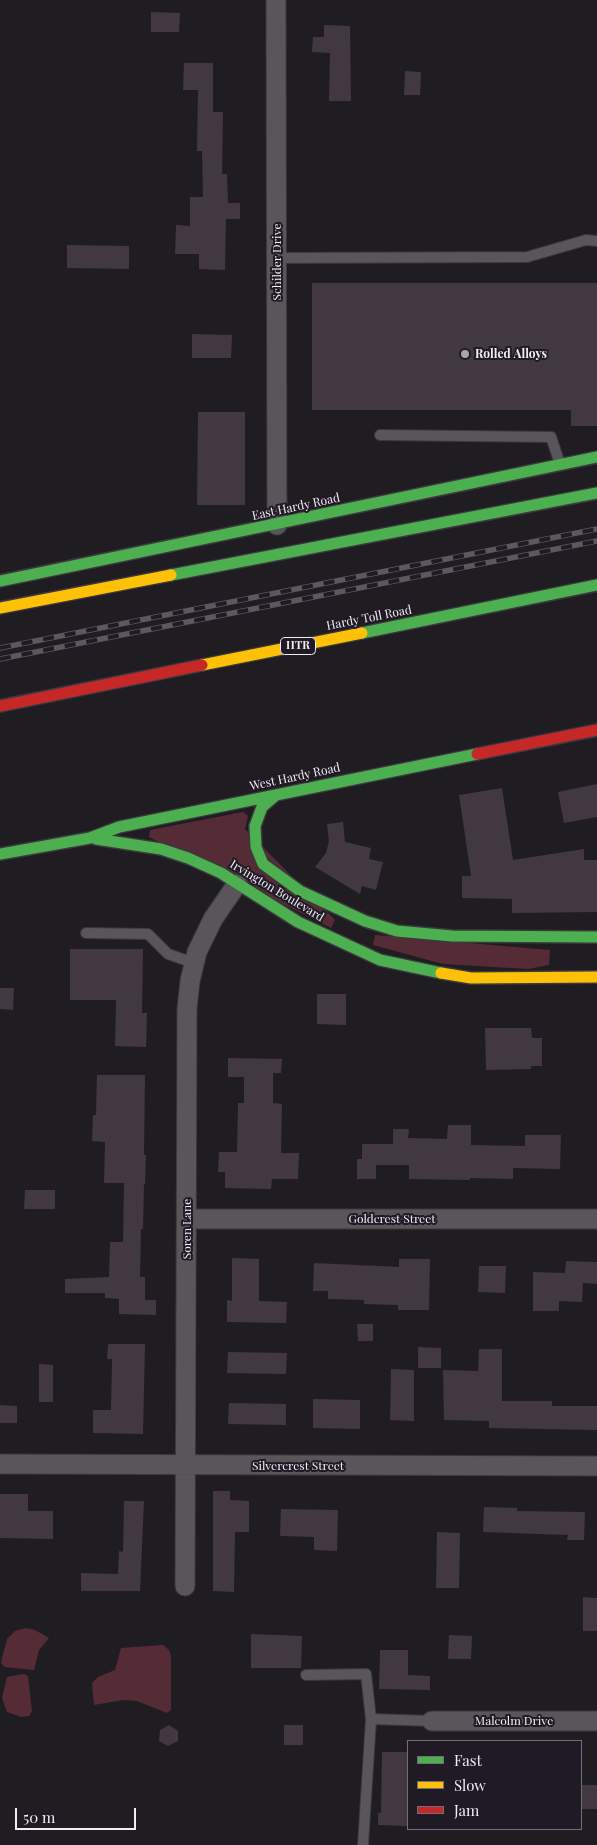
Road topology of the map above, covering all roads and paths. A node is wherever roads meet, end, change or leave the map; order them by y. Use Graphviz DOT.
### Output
graph roads {
  1 [pos="276,0"];
  2 [pos="597,241"];
  3 [pos="277,258"];
  4 [pos="380,435"];
  5 [pos="597,457"];
  6 [pos="560,465"];
  7 [pos="597,492"];
  8 [pos="277,525"];
  9 [pos="0,581"];
  10 [pos="597,585"];
  11 [pos="0,608"];
  12 [pos="0,706"];
  13 [pos="597,730"];
  14 [pos="276,795"];
  15 [pos="90,838"];
  16 [pos="0,854"];
  17 [pos="237,884"];
  18 [pos="364,921"];
  19 [pos="86,933"];
  20 [pos="597,937"];
  21 [pos="352,949"];
  22 [pos="194,964"];
  23 [pos="597,977"];
  24 [pos="597,1218"];
  25 [pos="187,1219"];
  26 [pos="0,1464"];
  27 [pos="185,1466"];
  28 [pos="597,1466"];
  29 [pos="185,1586"];
  30 [pos="306,1675"];
  31 [pos="371,1719"];
  32 [pos="432,1721"];
  33 [pos="597,1721"];
  34 [pos="363,1845"];
  1 -- 3 [label="street, Schilder Drive"];
  2 -- 3 [label="lane"];
  3 -- 8 [label="street, Schilder Drive"];
  4 -- 6 [label="lane"];
  5 -- 6 [label="main road, East Hardy Road"];
  6 -- 8 [label="main road, East Hardy Road"];
  7 -- 11 [label="main road"];
  8 -- 9 [label="main road, East Hardy Road"];
  10 -- 12 [label="main road, Hardy Toll Road / HTR"];
  13 -- 14 [label="main road, West Hardy Road"];
  14 -- 15 [label="main road, West Hardy Road"];
  14 -- 18 [label="main road, Irvington Boulevard"];
  15 -- 16 [label="main road, West Hardy Road"];
  15 -- 17 [label="main road, Irvington Boulevard"];
  17 -- 21 [label="main road, Irvington Boulevard"];
  17 -- 22 [label="street, Soren Lane"];
  18 -- 20 [label="main road, Irvington Boulevard"];
  18 -- 21 [label="main road"];
  19 -- 22 [label="lane"];
  21 -- 23 [label="main road, Irvington Boulevard"];
  22 -- 25 [label="street, Soren Lane"];
  24 -- 25 [label="street, Goldcrest Street"];
  25 -- 27 [label="street, Soren Lane"];
  26 -- 27 [label="street, Silvercrest Street"];
  27 -- 28 [label="street, Silvercrest Street"];
  27 -- 29 [label="street, Soren Lane"];
  30 -- 31 [label="lane"];
  31 -- 32 [label="lane"];
  31 -- 34 [label="lane"];
  32 -- 33 [label="street, Malcolm Drive"];
}
